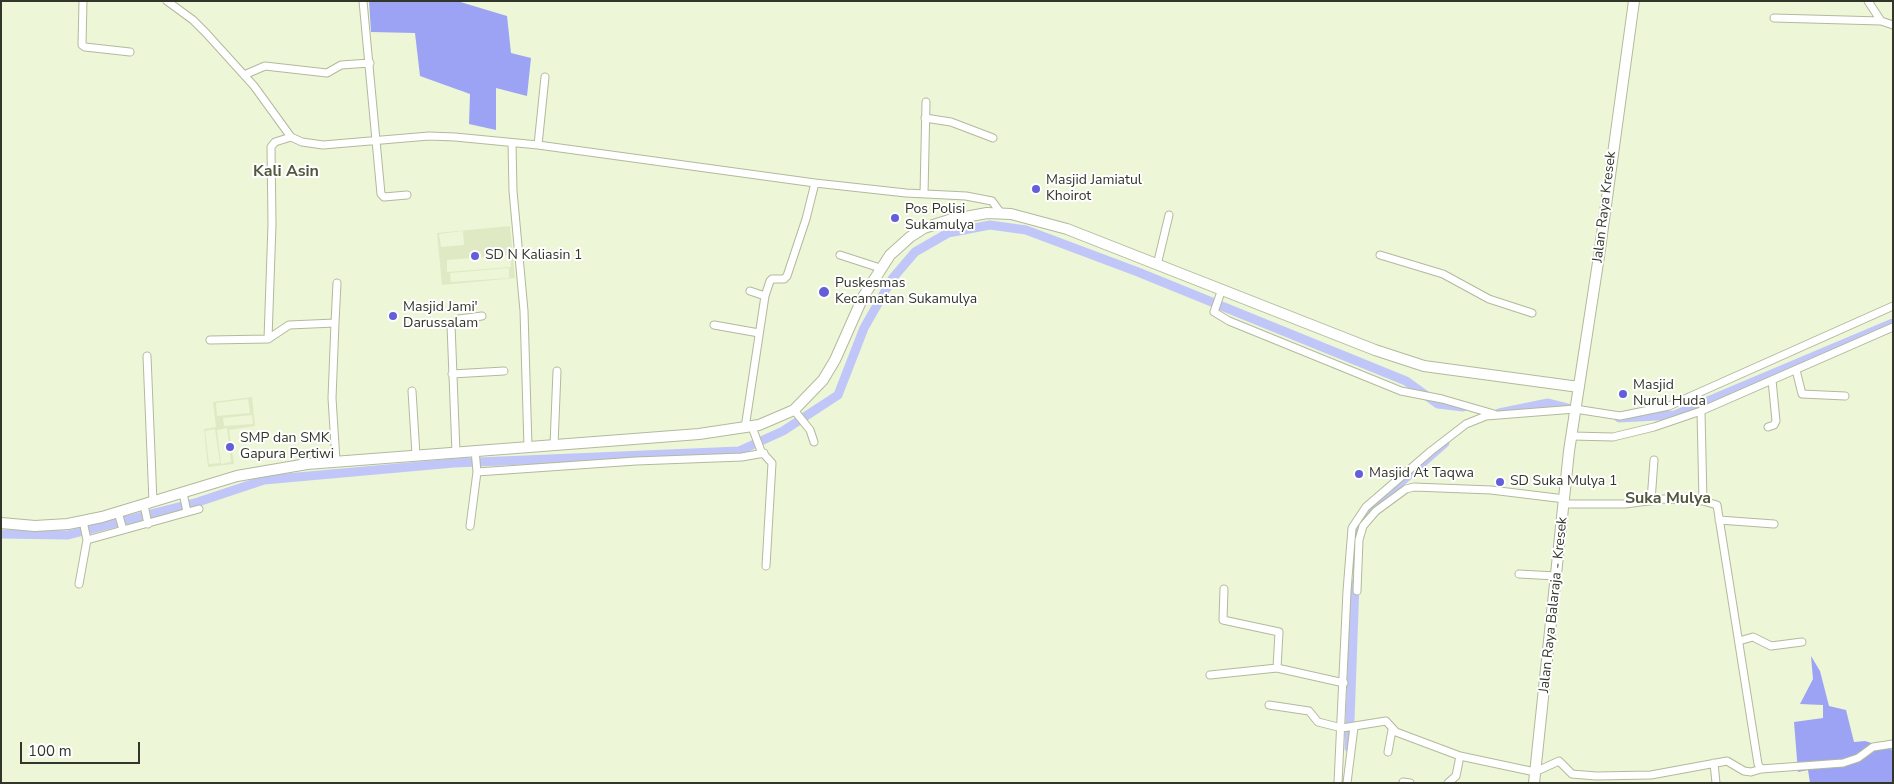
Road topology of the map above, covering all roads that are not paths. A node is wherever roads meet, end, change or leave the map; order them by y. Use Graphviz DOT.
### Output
graph roads {
  1 [pos="83,1"];
  2 [pos="167,1"];
  3 [pos="363,1"];
  4 [pos="1634,1"];
  5 [pos="1868,1"];
  6 [pos="1774,18"];
  7 [pos="1881,21"];
  8 [pos="1893,26"];
  9 [pos="130,52"];
  10 [pos="370,63"];
  11 [pos="244,75"];
  12 [pos="545,76"];
  13 [pos="926,102"];
  14 [pos="925,118"];
  15 [pos="292,137"];
  16 [pos="993,138"];
  17 [pos="376,140"];
  18 [pos="512,143"];
  19 [pos="538,145"];
  20 [pos="815,183"];
  21 [pos="924,194"];
  22 [pos="407,195"];
  23 [pos="1000,212"];
  24 [pos="1168,215"];
  25 [pos="840,255"];
  26 [pos="1380,255"];
  27 [pos="1157,265"];
  28 [pos="880,268"];
  29 [pos="337,283"];
  30 [pos="1222,290"];
  31 [pos="750,292"];
  32 [pos="765,296"];
  33 [pos="1893,306"];
  34 [pos="1532,313"];
  35 [pos="482,316"];
  36 [pos="335,323"];
  37 [pos="714,325"];
  38 [pos="1893,327"];
  39 [pos="759,333"];
  40 [pos="268,339"];
  41 [pos="210,340"];
  42 [pos="147,356"];
  43 [pos="1796,370"];
  44 [pos="504,371"];
  45 [pos="557,371"];
  46 [pos="452,374"];
  47 [pos="1772,380"];
  48 [pos="1579,386"];
  49 [pos="412,391"];
  50 [pos="1845,396"];
  51 [pos="1701,404"];
  52 [pos="1574,411"];
  53 [pos="796,413"];
  54 [pos="1496,415"];
  55 [pos="749,427"];
  56 [pos="1768,427"];
  57 [pos="1572,432"];
  58 [pos="814,442"];
  59 [pos="554,445"];
  60 [pos="528,446"];
  61 [pos="456,452"];
  62 [pos="475,452"];
  63 [pos="762,452"];
  64 [pos="416,455"];
  65 [pos="1654,460"];
  66 [pos="336,461"];
  67 [pos="477,470"];
  68 [pos="184,495"];
  69 [pos="1651,501"];
  70 [pos="1703,501"];
  71 [pos="1565,502"];
  72 [pos="148,506"];
  73 [pos="198,509"];
  74 [pos="186,510"];
  75 [pos="119,514"];
  76 [pos="1719,520"];
  77 [pos="84,522"];
  78 [pos="148,522"];
  79 [pos="1,523"];
  80 [pos="1774,524"];
  81 [pos="470,526"];
  82 [pos="122,527"];
  83 [pos="86,537"];
  84 [pos="766,566"];
  85 [pos="1519,574"];
  86 [pos="1556,576"];
  87 [pos="79,584"];
  88 [pos="1224,589"];
  89 [pos="1356,591"];
  90 [pos="1739,641"];
  91 [pos="1802,642"];
  92 [pos="1277,668"];
  93 [pos="1210,675"];
  94 [pos="1344,683"];
  95 [pos="1269,705"];
  96 [pos="1348,728"];
  97 [pos="1392,730"];
  98 [pos="1893,744"];
  99 [pos="1388,752"];
  100 [pos="1460,756"];
  101 [pos="1714,762"];
  102 [pos="1761,769"];
  103 [pos="1651,775"];
  104 [pos="1535,778"];
  105 [pos="1338,783"];
  106 [pos="1347,783"];
  107 [pos="1448,783"];
  108 [pos="1654,783"];
  109 [pos="1716,783"];
  1 -- 9 [label="street"];
  2 -- 11 [label="street"];
  3 -- 10 [label="street"];
  4 -- 48 [label="main road, Jalan Raya Kresek"];
  5 -- 7 [label="street"];
  6 -- 7 [label="street"];
  7 -- 8 [label="street"];
  10 -- 11 [label="street"];
  10 -- 17 [label="street"];
  11 -- 15 [label="street"];
  12 -- 19 [label="street"];
  13 -- 14 [label="street"];
  14 -- 16 [label="street"];
  14 -- 21 [label="street"];
  15 -- 17 [label="street"];
  15 -- 40 [label="street"];
  17 -- 18 [label="street"];
  17 -- 22 [label="street"];
  18 -- 19 [label="street"];
  18 -- 60 [label="street"];
  19 -- 20 [label="street"];
  20 -- 21 [label="street"];
  20 -- 32 [label="street"];
  21 -- 23 [label="street"];
  23 -- 27 [label="main road"];
  23 -- 28 [label="main road"];
  24 -- 27 [label="street"];
  25 -- 28 [label="street"];
  26 -- 34 [label="street"];
  27 -- 30 [label="main road"];
  28 -- 53 [label="main road"];
  29 -- 36 [label="street"];
  30 -- 48 [label="main road"];
  30 -- 54 [label="street"];
  31 -- 32 [label="street"];
  32 -- 39 [label="street"];
  33 -- 51 [label="street"];
  35 -- 46 [label="street"];
  36 -- 40 [label="street"];
  36 -- 66 [label="street"];
  37 -- 39 [label="street"];
  38 -- 43 [label="street"];
  39 -- 55 [label="street"];
  40 -- 41 [label="street"];
  42 -- 72 [label="street"];
  43 -- 47 [label="street"];
  43 -- 50 [label="street"];
  44 -- 46 [label="street"];
  45 -- 59 [label="street"];
  46 -- 61 [label="street"];
  47 -- 51 [label="street"];
  47 -- 56 [label="street"];
  48 -- 52 [label="main road, Jalan Raya Kresek"];
  49 -- 64 [label="street"];
  51 -- 52 [label="street"];
  51 -- 57 [label="street"];
  51 -- 70 [label="street"];
  52 -- 54 [label="street"];
  52 -- 57 [label="main road, Jalan Raya Balaraja - Kresek"];
  53 -- 55 [label="main road"];
  53 -- 58 [label="street"];
  54 -- 94 [label="street"];
  55 -- 59 [label="main road"];
  55 -- 63 [label="street"];
  57 -- 71 [label="main road, Jalan Raya Balaraja - Kresek"];
  59 -- 60 [label="main road"];
  60 -- 62 [label="main road"];
  61 -- 62 [label="main road"];
  61 -- 64 [label="main road"];
  62 -- 67 [label="street"];
  63 -- 67 [label="street"];
  63 -- 84 [label="street"];
  64 -- 66 [label="main road"];
  65 -- 69 [label="street"];
  66 -- 68 [label="main road"];
  67 -- 81 [label="street"];
  68 -- 72 [label="main road"];
  68 -- 74 [label="street"];
  69 -- 70 [label="street"];
  69 -- 71 [label="street"];
  70 -- 76 [label="street"];
  71 -- 86 [label="main road, Jalan Raya Balaraja - Kresek"];
  71 -- 89 [label="street"];
  72 -- 75 [label="main road"];
  72 -- 78 [label="street"];
  73 -- 74 [label="street"];
  74 -- 78 [label="street"];
  75 -- 77 [label="main road"];
  75 -- 82 [label="street"];
  76 -- 80 [label="street"];
  76 -- 90 [label="street"];
  77 -- 79 [label="main road"];
  77 -- 83 [label="street"];
  78 -- 82 [label="street"];
  82 -- 83 [label="street"];
  83 -- 87 [label="street"];
  85 -- 86 [label="street"];
  86 -- 104 [label="main road, Jalan Raya Balaraja - Kresek"];
  88 -- 92 [label="street"];
  90 -- 91 [label="street"];
  90 -- 102 [label="street"];
  92 -- 93 [label="street"];
  92 -- 94 [label="street"];
  94 -- 96 [label="street"];
  95 -- 96 [label="street"];
  96 -- 97 [label="street"];
  96 -- 105 [label="street"];
  96 -- 106 [label="street"];
  97 -- 99 [label="street"];
  97 -- 100 [label="street"];
  98 -- 102 [label="street"];
  100 -- 104 [label="street"];
  100 -- 107 [label="street"];
  101 -- 102 [label="street"];
  101 -- 103 [label="street"];
  101 -- 109 [label="street"];
  103 -- 104 [label="street"];
  103 -- 108 [label="street"];
}
